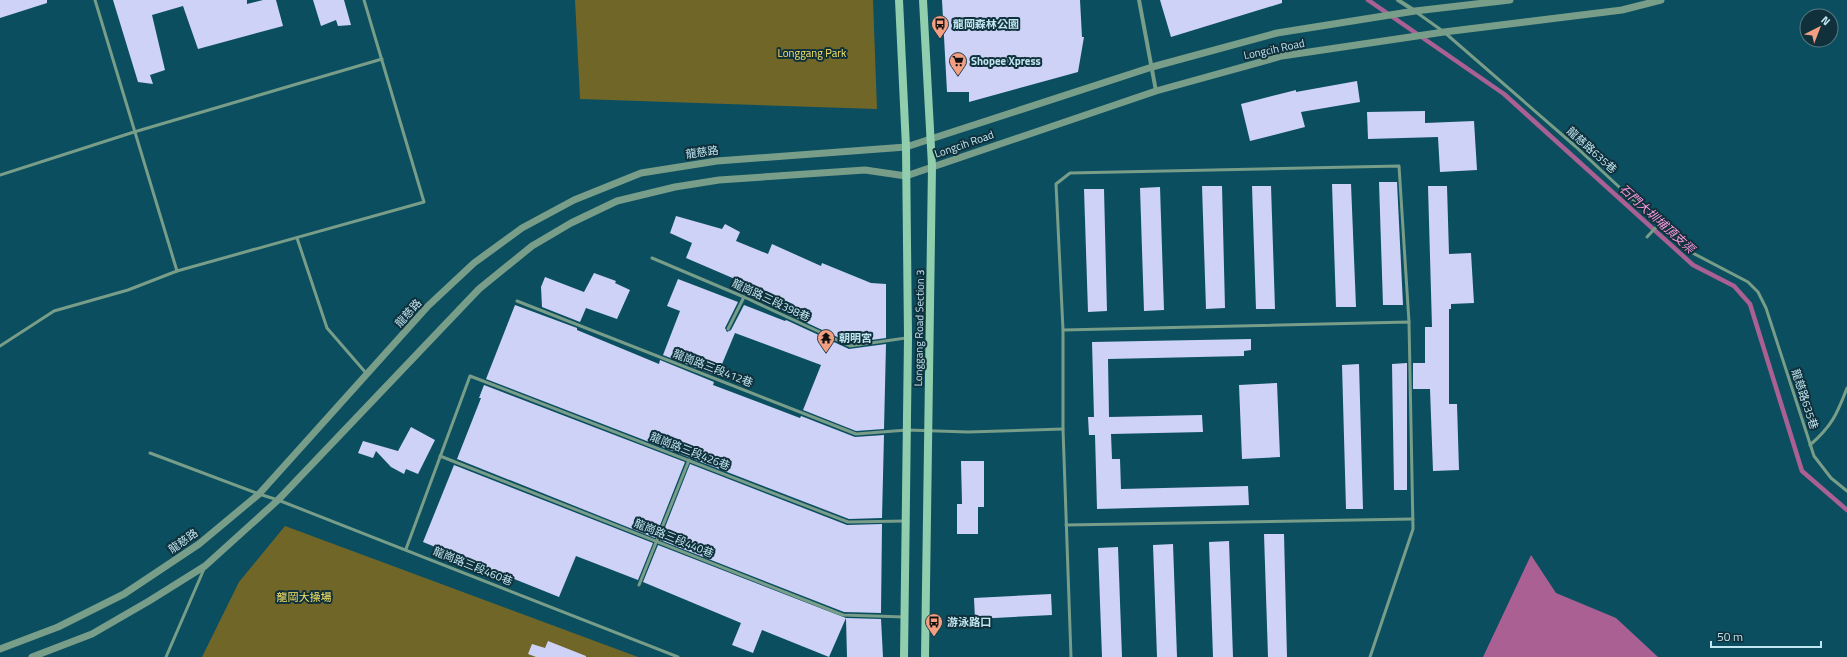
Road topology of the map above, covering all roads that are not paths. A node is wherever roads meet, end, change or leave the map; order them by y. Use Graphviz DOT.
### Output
graph roads {
  1 [pos="95,0"];
  2 [pos="364,0"];
  3 [pos="899,0"];
  4 [pos="923,0"];
  5 [pos="1139,0"];
  6 [pos="1398,0"];
  7 [pos="1510,0"];
  8 [pos="1661,0"];
  9 [pos="1415,11"];
  10 [pos="1444,32"];
  11 [pos="382,60"];
  12 [pos="1152,67"];
  13 [pos="1156,91"];
  14 [pos="134,132"];
  15 [pos="932,138"];
  16 [pos="906,147"];
  17 [pos="932,166"];
  18 [pos="0,175"];
  19 [pos="906,176"];
  20 [pos="1659,224"];
  21 [pos="1647,237"];
  22 [pos="297,238"];
  23 [pos="652,258"];
  24 [pos="177,271"];
  25 [pos="744,297"];
  26 [pos="517,301"];
  27 [pos="1409,322"];
  28 [pos="728,329"];
  29 [pos="1063,330"];
  30 [pos="908,338"];
  31 [pos="0,346"];
  32 [pos="367,375"];
  33 [pos="1847,388"];
  34 [pos="907,430"];
  35 [pos="1063,430"];
  36 [pos="929,431"];
  37 [pos="1810,445"];
  38 [pos="150,453"];
  39 [pos="440,456"];
  40 [pos="689,460"];
  41 [pos="1847,491"];
  42 [pos="259,494"];
  43 [pos="278,500"];
  44 [pos="1413,519"];
  45 [pos="906,521"];
  46 [pos="1066,525"];
  47 [pos="657,541"];
  48 [pos="406,549"];
  49 [pos="205,566"];
  50 [pos="639,585"];
  51 [pos="905,617"];
  52 [pos="0,649"];
  53 [pos="32,657"];
  54 [pos="166,657"];
  55 [pos="678,657"];
  56 [pos="904,657"];
  57 [pos="925,657"];
  58 [pos="1071,657"];
  59 [pos="1370,657"];
  1 -- 14 [label="lane"];
  2 -- 11 [label="lane"];
  3 -- 16 [label="main road, Longgang Road Section 3"];
  4 -- 15 [label="main road, Longgang Road Section 3"];
  5 -- 12 [label="street"];
  6 -- 9 [label="street"];
  7 -- 9 [label="street, Longcih Road"];
  8 -- 10 [label="street, Longcih Road"];
  9 -- 10 [label="lane, 龍慈路635巷"];
  9 -- 12 [label="street, Longcih Road"];
  10 -- 13 [label="street, Longcih Road"];
  10 -- 20 [label="lane, 龍慈路635巷"];
  11 -- 14 [label="lane"];
  11 -- 22 [label="lane"];
  12 -- 13 [label="street"];
  12 -- 15 [label="street, Longcih Road"];
  13 -- 17 [label="street, Longcih Road"];
  14 -- 18 [label="lane"];
  14 -- 24 [label="lane"];
  15 -- 16 [label="street, Longcih Road"];
  15 -- 17 [label="main road, Longgang Road Section 3"];
  16 -- 19 [label="main road, Longgang Road Section 3"];
  16 -- 32 [label="street, 龍慈路"];
  17 -- 19 [label="street, Longcih Road"];
  17 -- 36 [label="main road, Longgang Road Section 3"];
  19 -- 30 [label="main road, Longgang Road Section 3"];
  19 -- 43 [label="street"];
  20 -- 21 [label="lane"];
  20 -- 37 [label="lane, 龍慈路635巷"];
  22 -- 24 [label="lane"];
  22 -- 32 [label="lane"];
  23 -- 25 [label="lane, 龍崗路三段398巷"];
  24 -- 31 [label="lane"];
  25 -- 28 [label="lane"];
  25 -- 30 [label="lane, 龍崗路三段398巷"];
  26 -- 34 [label="lane, 龍崗路三段412巷"];
  27 -- 29 [label="lane"];
  27 -- 29 [label="lane"];
  27 -- 44 [label="lane"];
  29 -- 35 [label="lane"];
  30 -- 34 [label="main road, Longgang Road Section 3"];
  32 -- 42 [label="street, 龍慈路"];
  33 -- 37 [label="lane"];
  34 -- 36 [label="lane, 龍崗路三段412巷"];
  34 -- 45 [label="main road, Longgang Road Section 3"];
  35 -- 36 [label="lane, 龍崗路三段412巷"];
  35 -- 46 [label="lane"];
  36 -- 57 [label="main road, Longgang Road Section 3"];
  37 -- 41 [label="lane, 龍慈路635巷"];
  38 -- 42 [label="lane, 龍崗路三段460巷"];
  39 -- 40 [label="lane, 龍崗路三段426巷"];
  39 -- 47 [label="lane, 龍崗路三段440巷"];
  39 -- 48 [label="lane"];
  40 -- 45 [label="lane, 龍崗路三段426巷"];
  40 -- 47 [label="lane"];
  42 -- 43 [label="lane, 龍崗路三段460巷"];
  42 -- 52 [label="street, 龍慈路"];
  43 -- 48 [label="lane, 龍崗路三段460巷"];
  43 -- 49 [label="street"];
  44 -- 46 [label="lane"];
  44 -- 59 [label="lane"];
  45 -- 51 [label="main road, Longgang Road Section 3"];
  46 -- 58 [label="lane"];
  47 -- 50 [label="lane"];
  47 -- 51 [label="lane, 龍崗路三段440巷"];
  48 -- 55 [label="lane, 龍崗路三段460巷"];
  49 -- 53 [label="street"];
  49 -- 54 [label="lane"];
  51 -- 56 [label="main road, Longgang Road Section 3"];
}
